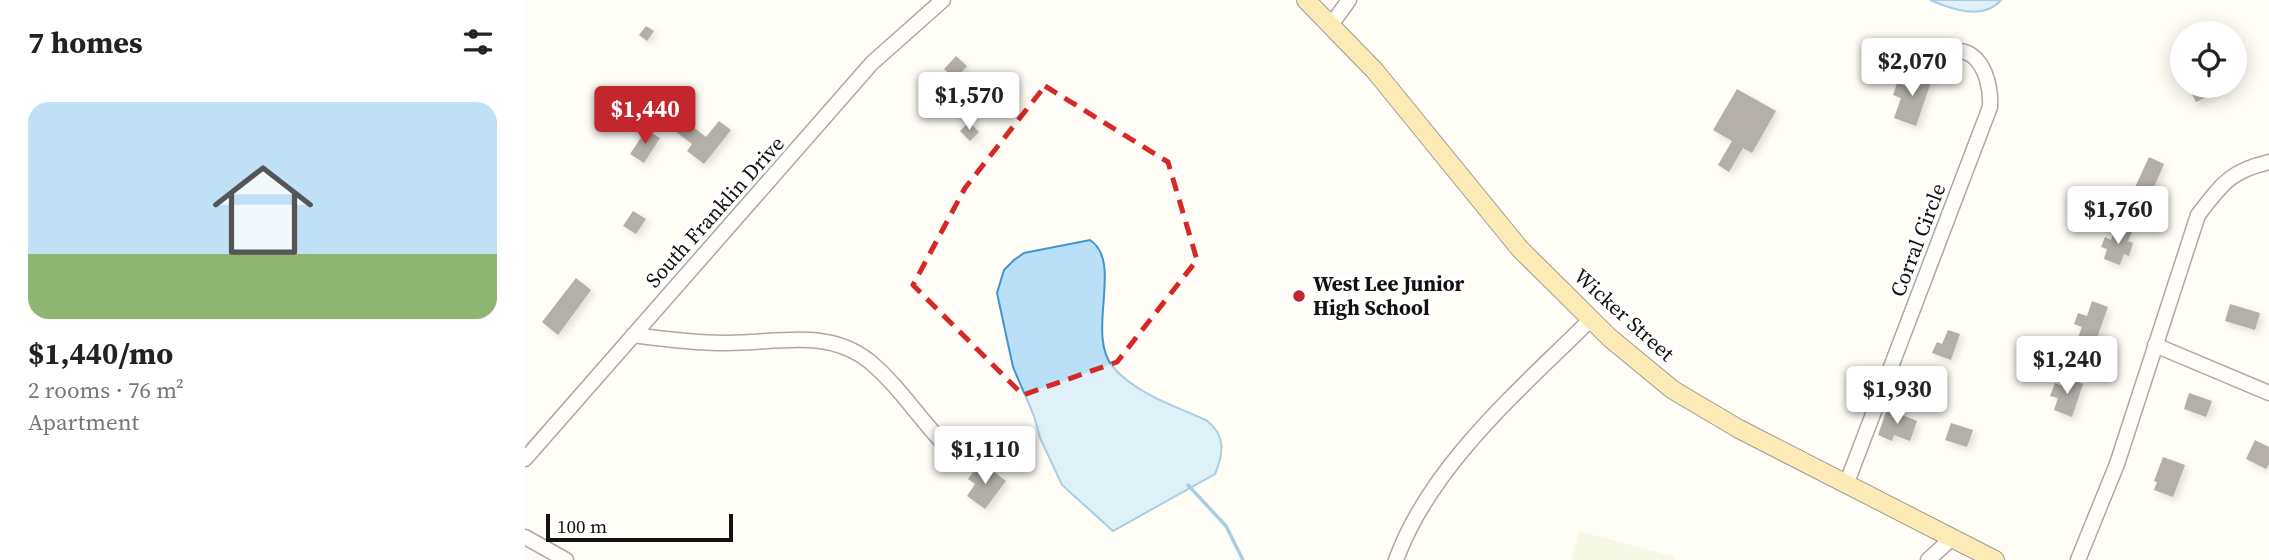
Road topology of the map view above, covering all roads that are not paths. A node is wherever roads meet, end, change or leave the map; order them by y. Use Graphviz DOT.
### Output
graph roads {
  1 [pos="943,0"];
  2 [pos="1306,0"];
  3 [pos="1349,0"];
  4 [pos="1331,26"];
  5 [pos="1931,64"];
  6 [pos="2269,162"];
  7 [pos="1591,319"];
  8 [pos="633,335"];
  9 [pos="2155,345"];
  10 [pos="2269,393"];
  11 [pos="525,459"];
  12 [pos="975,459"];
  13 [pos="1846,485"];
  14 [pos="525,537"];
  15 [pos="1951,539"];
  16 [pos="566,560"];
  17 [pos="1396,560"];
  18 [pos="1928,560"];
  19 [pos="1994,560"];
  20 [pos="2078,560"];
  1 -- 8 [label="street, South Franklin Drive"];
  2 -- 4 [label="main road, Wicker Street"];
  3 -- 4 [label="street"];
  4 -- 7 [label="main road, Wicker Street"];
  5 -- 13 [label="street, Corral Circle"];
  6 -- 9 [label="street"];
  7 -- 13 [label="main road, Wicker Street"];
  7 -- 17 [label="street"];
  8 -- 11 [label="street, South Franklin Drive"];
  8 -- 12 [label="street"];
  9 -- 10 [label="street"];
  9 -- 20 [label="street"];
  13 -- 15 [label="main road, Wicker Street"];
  14 -- 16 [label="street"];
  15 -- 18 [label="street"];
  15 -- 19 [label="main road, Wicker Street"];
}
